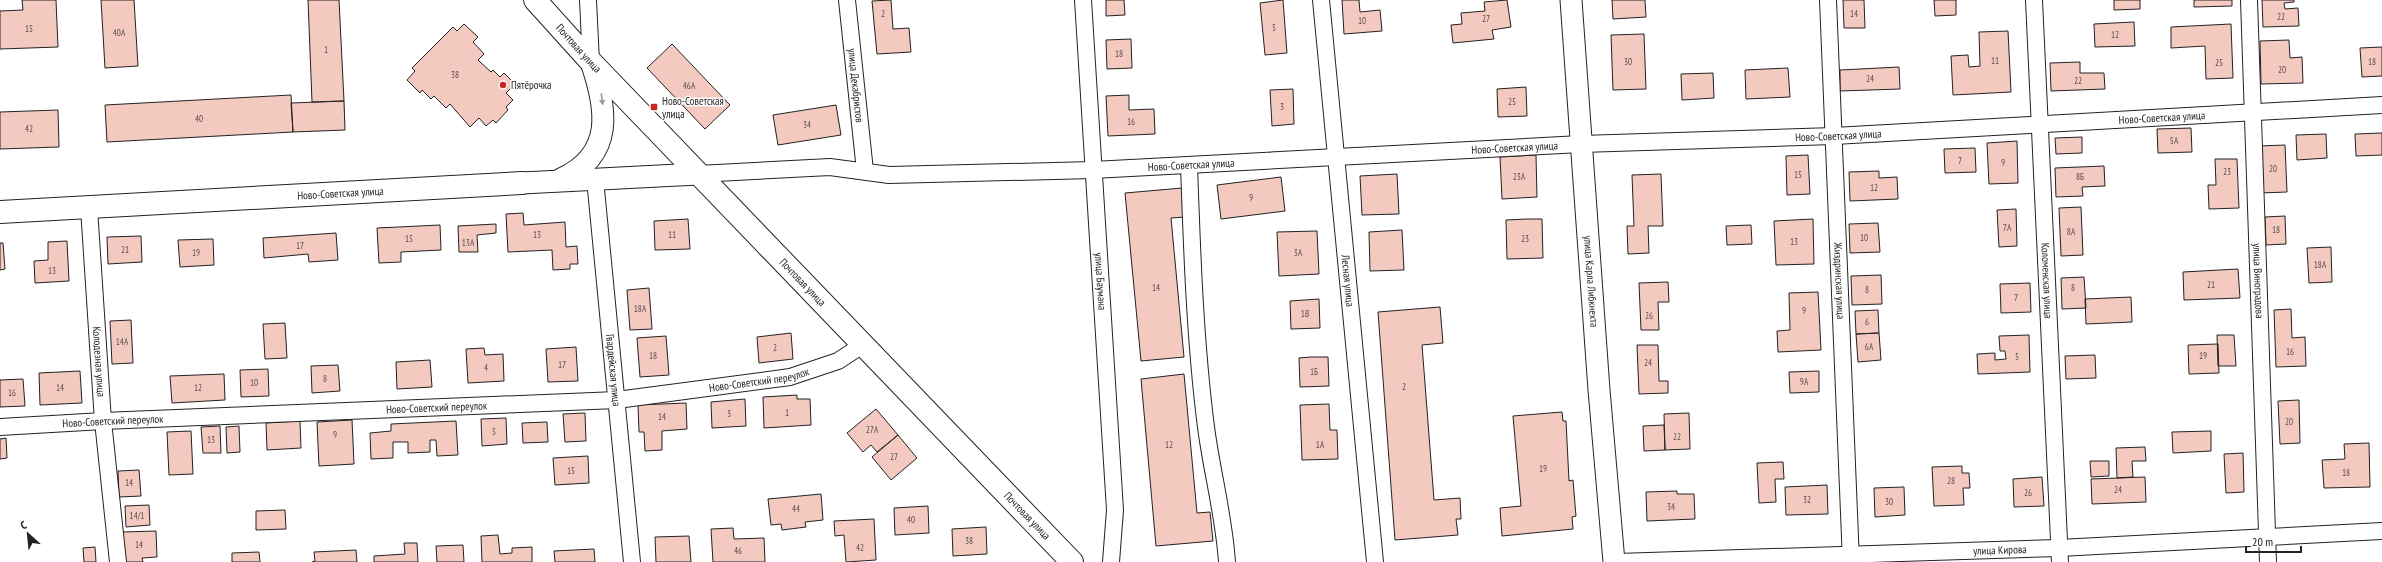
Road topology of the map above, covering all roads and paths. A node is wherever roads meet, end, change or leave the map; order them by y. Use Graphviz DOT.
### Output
graph roads {
  1 [pos="534,0"];
  2 [pos="588,0"];
  3 [pos="847,0"];
  4 [pos="1083,0"];
  5 [pos="1321,0"];
  6 [pos="1571,0"];
  7 [pos="1828,0"];
  8 [pos="2034,0"];
  9 [pos="2249,0"];
  10 [pos="590,62"];
  11 [pos="2382,105"];
  12 [pos="2252,112"];
  13 [pos="2040,124"];
  14 [pos="1834,136"];
  15 [pos="1581,144"];
  16 [pos="1336,156"];
  17 [pos="1189,165"];
  18 [pos="1093,170"];
  19 [pos="865,171"];
  20 [pos="698,174"];
  21 [pos="595,179"];
  22 [pos="556,181"];
  23 [pos="522,183"];
  24 [pos="89,208"];
  25 [pos="0,212"];
  26 [pos="864,344"];
  27 [pos="617,400"];
  28 [pos="104,421"];
  29 [pos="0,427"];
  30 [pos="2382,531"];
  31 [pos="2267,536"];
  32 [pos="2060,555"];
  33 [pos="1851,559"];
  34 [pos="118,562"];
  35 [pos="632,562"];
  36 [pos="1072,562"];
  37 [pos="1111,562"];
  38 [pos="1227,562"];
  39 [pos="1375,562"];
  40 [pos="1614,562"];
  41 [pos="1617,562"];
  42 [pos="2268,562"];
  1 -- 10 [label="main road, Почтовая улица"];
  2 -- 10 [label="street"];
  3 -- 19 [label="street, улица Декабристов"];
  4 -- 18 [label="street, улица Баумана"];
  5 -- 16 [label="street, Лесная улица"];
  6 -- 15 [label="street, улица Карла Либкнехта"];
  7 -- 14 [label="street, Жиздринская улица"];
  8 -- 13 [label="street, Коломенская улица"];
  9 -- 12 [label="street, улица Виноградова"];
  10 -- 20 [label="main road, Почтовая улица"];
  10 -- 22 [label="street, one-way"];
  11 -- 12 [label="street, Ново-Советская улица"];
  12 -- 13 [label="street, Ново-Советская улица"];
  12 -- 31 [label="street, улица Виноградова"];
  13 -- 14 [label="street, Ново-Советская улица"];
  13 -- 32 [label="street, Коломенская улица"];
  14 -- 15 [label="street, Ново-Советская улица"];
  14 -- 33 [label="street, Жиздринская улица"];
  15 -- 16 [label="street, Ново-Советская улица"];
  15 -- 40 [label="street, улица Карла Либкнехта"];
  16 -- 17 [label="street, Ново-Советская улица"];
  16 -- 39 [label="street, Лесная улица"];
  17 -- 18 [label="street, Ново-Советская улица"];
  17 -- 38 [label="street"];
  18 -- 19 [label="street, Ново-Советская улица"];
  18 -- 37 [label="street, улица Баумана"];
  19 -- 20 [label="street, Ново-Советская улица"];
  20 -- 21 [label="street, Ново-Советская улица"];
  20 -- 26 [label="main road, Почтовая улица"];
  21 -- 22 [label="street, Ново-Советская улица"];
  21 -- 27 [label="street, Гвардейская улица"];
  22 -- 23 [label="street, Ново-Советская улица"];
  23 -- 24 [label="main road, Ново-Советская улица"];
  24 -- 25 [label="main road, Ново-Советская улица"];
  24 -- 28 [label="street, Колодезная улица"];
  26 -- 27 [label="street, Ново-Советский переулок"];
  26 -- 36 [label="main road, Почтовая улица"];
  27 -- 28 [label="street, Ново-Советский переулок"];
  27 -- 35 [label="street, Гвардейская улица"];
  28 -- 29 [label="street, Ново-Советский переулок"];
  28 -- 34 [label="street, Колодезная улица"];
  30 -- 31 [label="street, улица Кирова"];
  31 -- 32 [label="street, улица Кирова"];
  31 -- 42 [label="street, улица Виноградова"];
  32 -- 33 [label="street, улица Кирова"];
  33 -- 41 [label="street, улица Кирова"];
}
